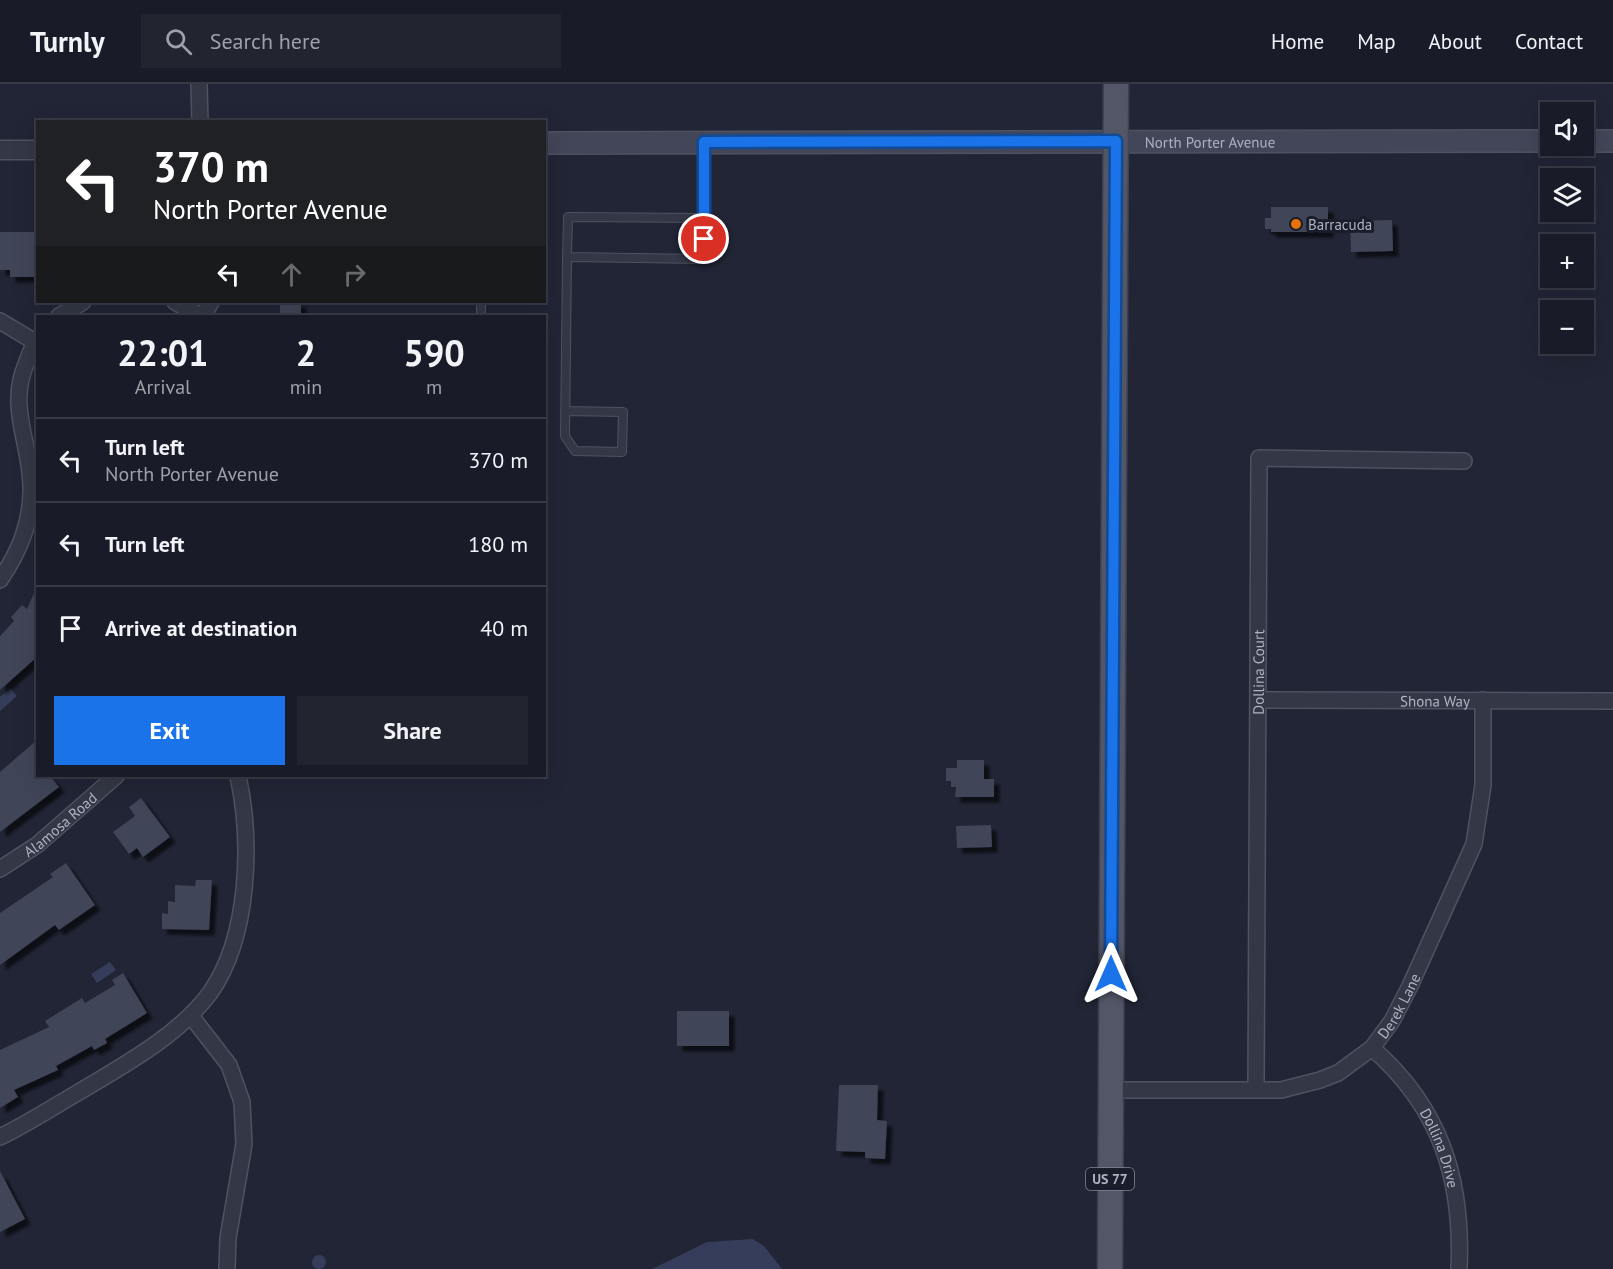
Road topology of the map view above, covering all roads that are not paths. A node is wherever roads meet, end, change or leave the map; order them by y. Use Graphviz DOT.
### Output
graph roads {
  1 [pos="200,84"];
  2 [pos="1116,84"];
  3 [pos="200,120"];
  4 [pos="1116,141"];
  5 [pos="1540,141"];
  6 [pos="1594,141"];
  7 [pos="1613,141"];
  8 [pos="704,142"];
  9 [pos="546,143"];
  10 [pos="0,150"];
  11 [pos="36,150"];
  12 [pos="704,218"];
  13 [pos="567,257"];
  14 [pos="81,303"];
  15 [pos="177,303"];
  16 [pos="61,315"];
  17 [pos="200,315"];
  18 [pos="0,321"];
  19 [pos="36,341"];
  20 [pos="565,411"];
  21 [pos="1464,461"];
  22 [pos="0,580"];
  23 [pos="1258,700"];
  24 [pos="1483,700"];
  25 [pos="1613,701"];
  26 [pos="115,777"];
  27 [pos="238,777"];
  28 [pos="0,869"];
  29 [pos="191,1016"];
  30 [pos="1372,1048"];
  31 [pos="1111,1090"];
  32 [pos="1256,1090"];
  33 [pos="0,1137"];
  34 [pos="227,1269"];
  35 [pos="1110,1269"];
  36 [pos="1459,1269"];
  1 -- 3 [label="street"];
  2 -- 4 [label="main road, US 77"];
  4 -- 5 [label="main road, North Porter Avenue"];
  4 -- 8 [label="main road, North Porter Avenue"];
  4 -- 31 [label="main road, US 77"];
  6 -- 7 [label="main road"];
  8 -- 9 [label="main road, North Porter Avenue"];
  8 -- 12 [label="lane"];
  10 -- 11 [label="street"];
  12 -- 13 [label="lane"];
  12 -- 13 [label="lane"];
  13 -- 20 [label="lane"];
  14 -- 16 [label="street"];
  15 -- 17 [label="street"];
  18 -- 19 [label="street"];
  19 -- 22 [label="street"];
  20 -- 20 [label="lane"];
  21 -- 23 [label="street, Dollina Court"];
  23 -- 24 [label="street, Shona Way"];
  23 -- 32 [label="street, Dollina Court"];
  24 -- 25 [label="street, Shona Way"];
  24 -- 30 [label="street, Derek Lane"];
  26 -- 28 [label="street, Alamosa Road"];
  27 -- 29 [label="street"];
  29 -- 33 [label="street"];
  29 -- 34 [label="street"];
  30 -- 32 [label="street, Derek Lane"];
  30 -- 36 [label="street, Dollina Drive"];
  31 -- 32 [label="street, Derek Lane"];
  31 -- 35 [label="main road, US 77"];
}
